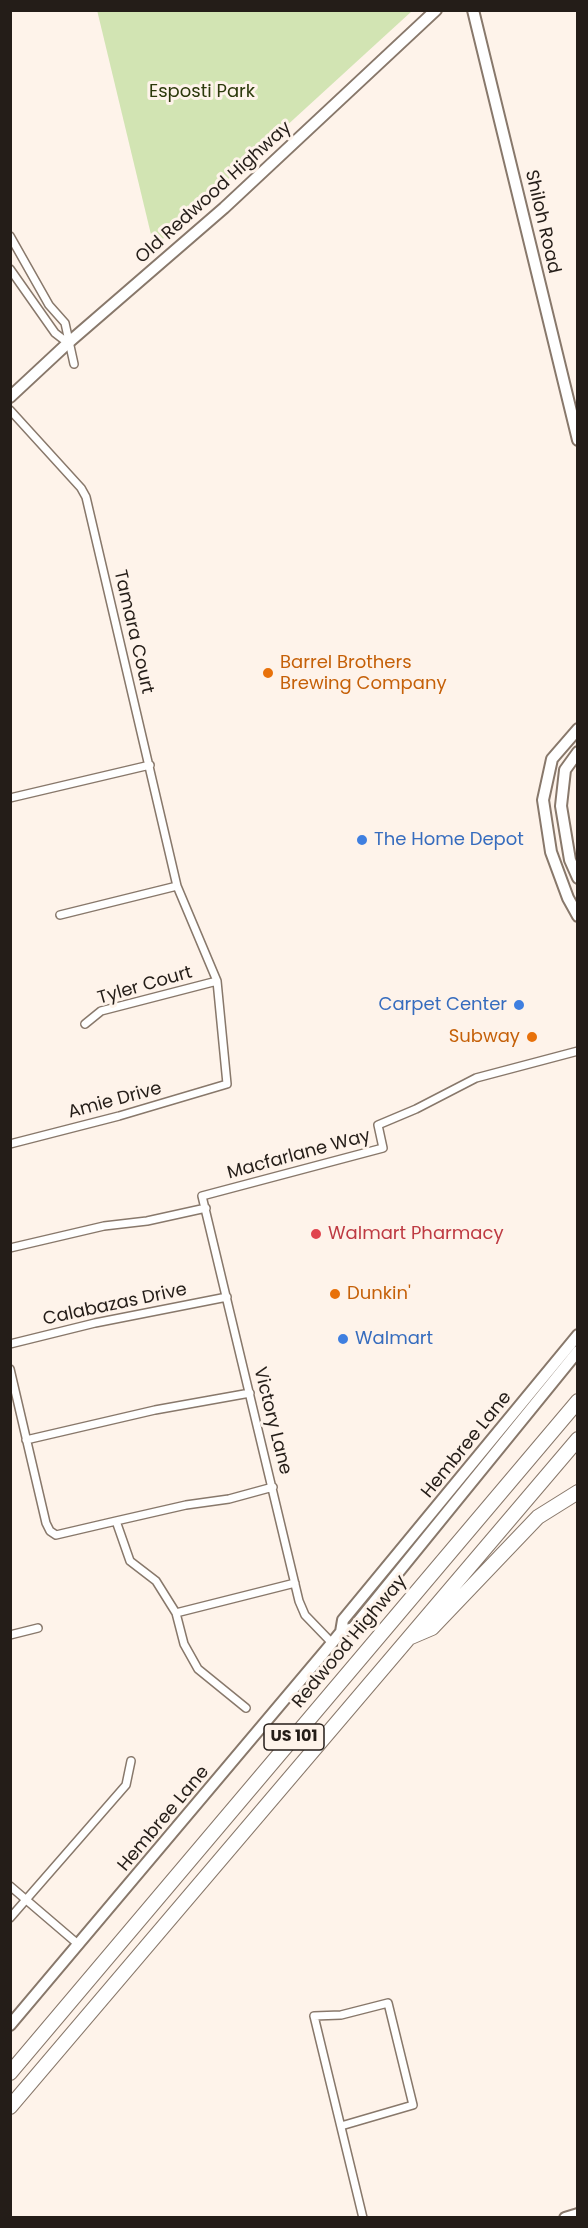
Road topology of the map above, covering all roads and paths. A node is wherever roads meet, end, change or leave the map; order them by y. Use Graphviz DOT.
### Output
graph roads {
  1 [pos="436,10"];
  2 [pos="473,10"];
  3 [pos="10,236"];
  4 [pos="10,269"];
  5 [pos="68,343"];
  6 [pos="74,364"];
  7 [pos="10,397"];
  8 [pos="10,410"];
  9 [pos="578,440"];
  10 [pos="578,729"];
  11 [pos="578,752"];
  12 [pos="150,765"];
  13 [pos="10,798"];
  14 [pos="578,878"];
  15 [pos="177,886"];
  16 [pos="568,898"];
  17 [pos="578,906"];
  18 [pos="60,915"];
  19 [pos="578,916"];
  20 [pos="217,981"];
  21 [pos="85,1024"];
  22 [pos="578,1051"];
  23 [pos="227,1084"];
  24 [pos="10,1144"];
  25 [pos="202,1196"];
  26 [pos="206,1208"];
  27 [pos="10,1248"];
  28 [pos="227,1297"];
  29 [pos="578,1335"];
  30 [pos="10,1344"];
  31 [pos="578,1351"];
  32 [pos="10,1369"];
  33 [pos="578,1389"];
  34 [pos="250,1393"];
  35 [pos="578,1401"];
  36 [pos="578,1439"];
  37 [pos="26,1440"];
  38 [pos="536,1448"];
  39 [pos="273,1487"];
  40 [pos="578,1492"];
  41 [pos="116,1521"];
  42 [pos="295,1583"];
  43 [pos="176,1613"];
  44 [pos="38,1628"];
  45 [pos="341,1632"];
  46 [pos="10,1635"];
  47 [pos="406,1639"];
  48 [pos="332,1643"];
  49 [pos="246,1708"];
  50 [pos="131,1761"];
  51 [pos="10,1886"];
  52 [pos="26,1899"];
  53 [pos="10,1918"];
  54 [pos="79,1945"];
  55 [pos="10,2025"];
  56 [pos="10,2073"];
  57 [pos="10,2107"];
  58 [pos="341,2126"];
  59 [pos="578,2214"];
  60 [pos="363,2217"];
  61 [pos="565,2217"];
  1 -- 5 [label="street, Old Redwood Highway"];
  2 -- 9 [label="street, Shiloh Road"];
  3 -- 5 [label="street"];
  4 -- 5 [label="street"];
  5 -- 6 [label="street"];
  5 -- 7 [label="street, Old Redwood Highway"];
  8 -- 12 [label="street, Tamara Court"];
  10 -- 16 [label="street"];
  11 -- 14 [label="street"];
  12 -- 13 [label="street"];
  12 -- 15 [label="street, Tamara Court"];
  15 -- 18 [label="street"];
  15 -- 20 [label="street, Tamara Court"];
  16 -- 17 [label="street"];
  16 -- 19 [label="street"];
  20 -- 21 [label="street, Tyler Court"];
  20 -- 23 [label="street, Tamara Court"];
  22 -- 25 [label="street, Macfarlane Way"];
  23 -- 24 [label="street, Amie Drive"];
  25 -- 26 [label="street, Victory Lane"];
  26 -- 27 [label="street"];
  26 -- 28 [label="street, Victory Lane"];
  28 -- 30 [label="street, Calabazas Drive"];
  28 -- 34 [label="street, Victory Lane"];
  29 -- 45 [label="street, Hembree Lane"];
  31 -- 45 [label="street, Hembree Lane"];
  32 -- 37 [label="street"];
  33 -- 38 [label="highway"];
  34 -- 37 [label="street"];
  34 -- 39 [label="street, Victory Lane"];
  35 -- 38 [label="highway, Redwood Highway / US 101"];
  36 -- 47 [label="highway, US 101"];
  37 -- 41 [label="street"];
  38 -- 56 [label="highway, Redwood Highway / US 101"];
  39 -- 41 [label="street"];
  39 -- 42 [label="street, Victory Lane"];
  40 -- 47 [label="highway"];
  41 -- 43 [label="street"];
  42 -- 43 [label="street"];
  42 -- 48 [label="street, Victory Lane"];
  43 -- 49 [label="street"];
  44 -- 46 [label="street"];
  45 -- 48 [label="street, Hembree Lane"];
  47 -- 57 [label="highway, US 101"];
  48 -- 54 [label="street, Hembree Lane"];
  50 -- 52 [label="street"];
  51 -- 52 [label="street"];
  52 -- 53 [label="street"];
  52 -- 54 [label="street"];
  54 -- 55 [label="street, Hembree Lane"];
  58 -- 58 [label="street"];
  58 -- 60 [label="street"];
  59 -- 61 [label="street"];
}
